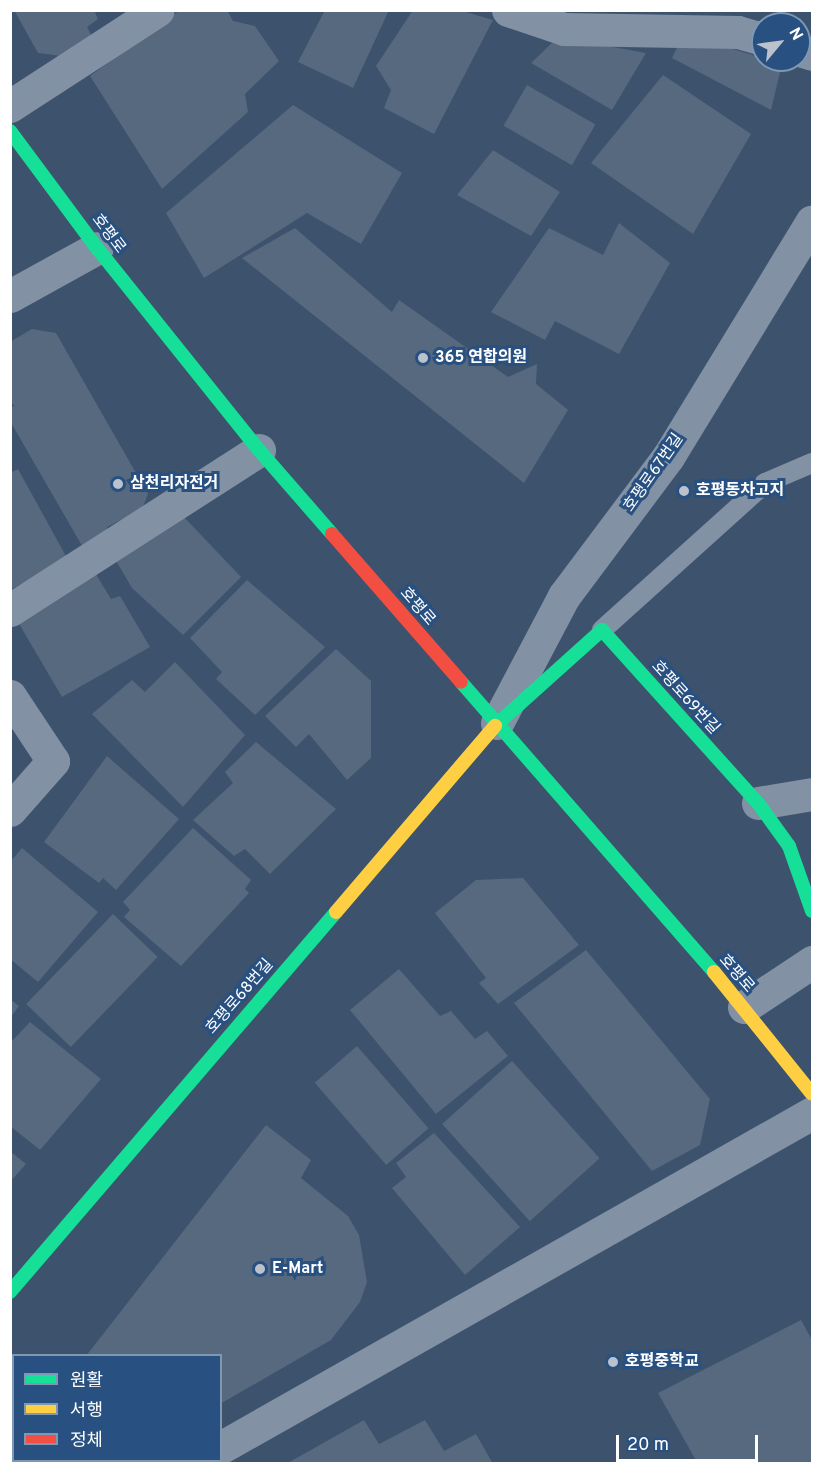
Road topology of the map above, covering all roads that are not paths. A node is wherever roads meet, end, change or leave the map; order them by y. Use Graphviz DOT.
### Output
graph roads {
  1 [pos="158,10"];
  2 [pos="508,10"];
  3 [pos="751,36"];
  4 [pos="10,106"];
  5 [pos="10,130"];
  6 [pos="813,221"];
  7 [pos="97,248"];
  8 [pos="10,296"];
  9 [pos="260,450"];
  10 [pos="813,463"];
  11 [pos="10,610"];
  12 [pos="602,630"];
  13 [pos="10,696"];
  14 [pos="496,725"];
  15 [pos="813,794"];
  16 [pos="758,803"];
  17 [pos="10,810"];
  18 [pos="813,911"];
  19 [pos="813,962"];
  20 [pos="744,1007"];
  21 [pos="813,1094"];
  22 [pos="813,1113"];
  23 [pos="10,1292"];
  24 [pos="222,1447"];
  1 -- 4 [label="street"];
  2 -- 3 [label="street"];
  5 -- 7 [label="street, 호평로"];
  6 -- 14 [label="street, 호평로67번길"];
  7 -- 8 [label="street"];
  7 -- 9 [label="street, 호평로"];
  9 -- 11 [label="street"];
  9 -- 14 [label="street, 호평로"];
  10 -- 12 [label="lane"];
  12 -- 14 [label="street"];
  12 -- 16 [label="street, 호평로69번길"];
  13 -- 17 [label="street"];
  14 -- 20 [label="street, 호평로"];
  14 -- 23 [label="street, 호평로68번길"];
  15 -- 16 [label="street"];
  16 -- 18 [label="street, 호평로69번길"];
  19 -- 20 [label="street"];
  20 -- 21 [label="street, 호평로"];
  22 -- 24 [label="street"];
}
